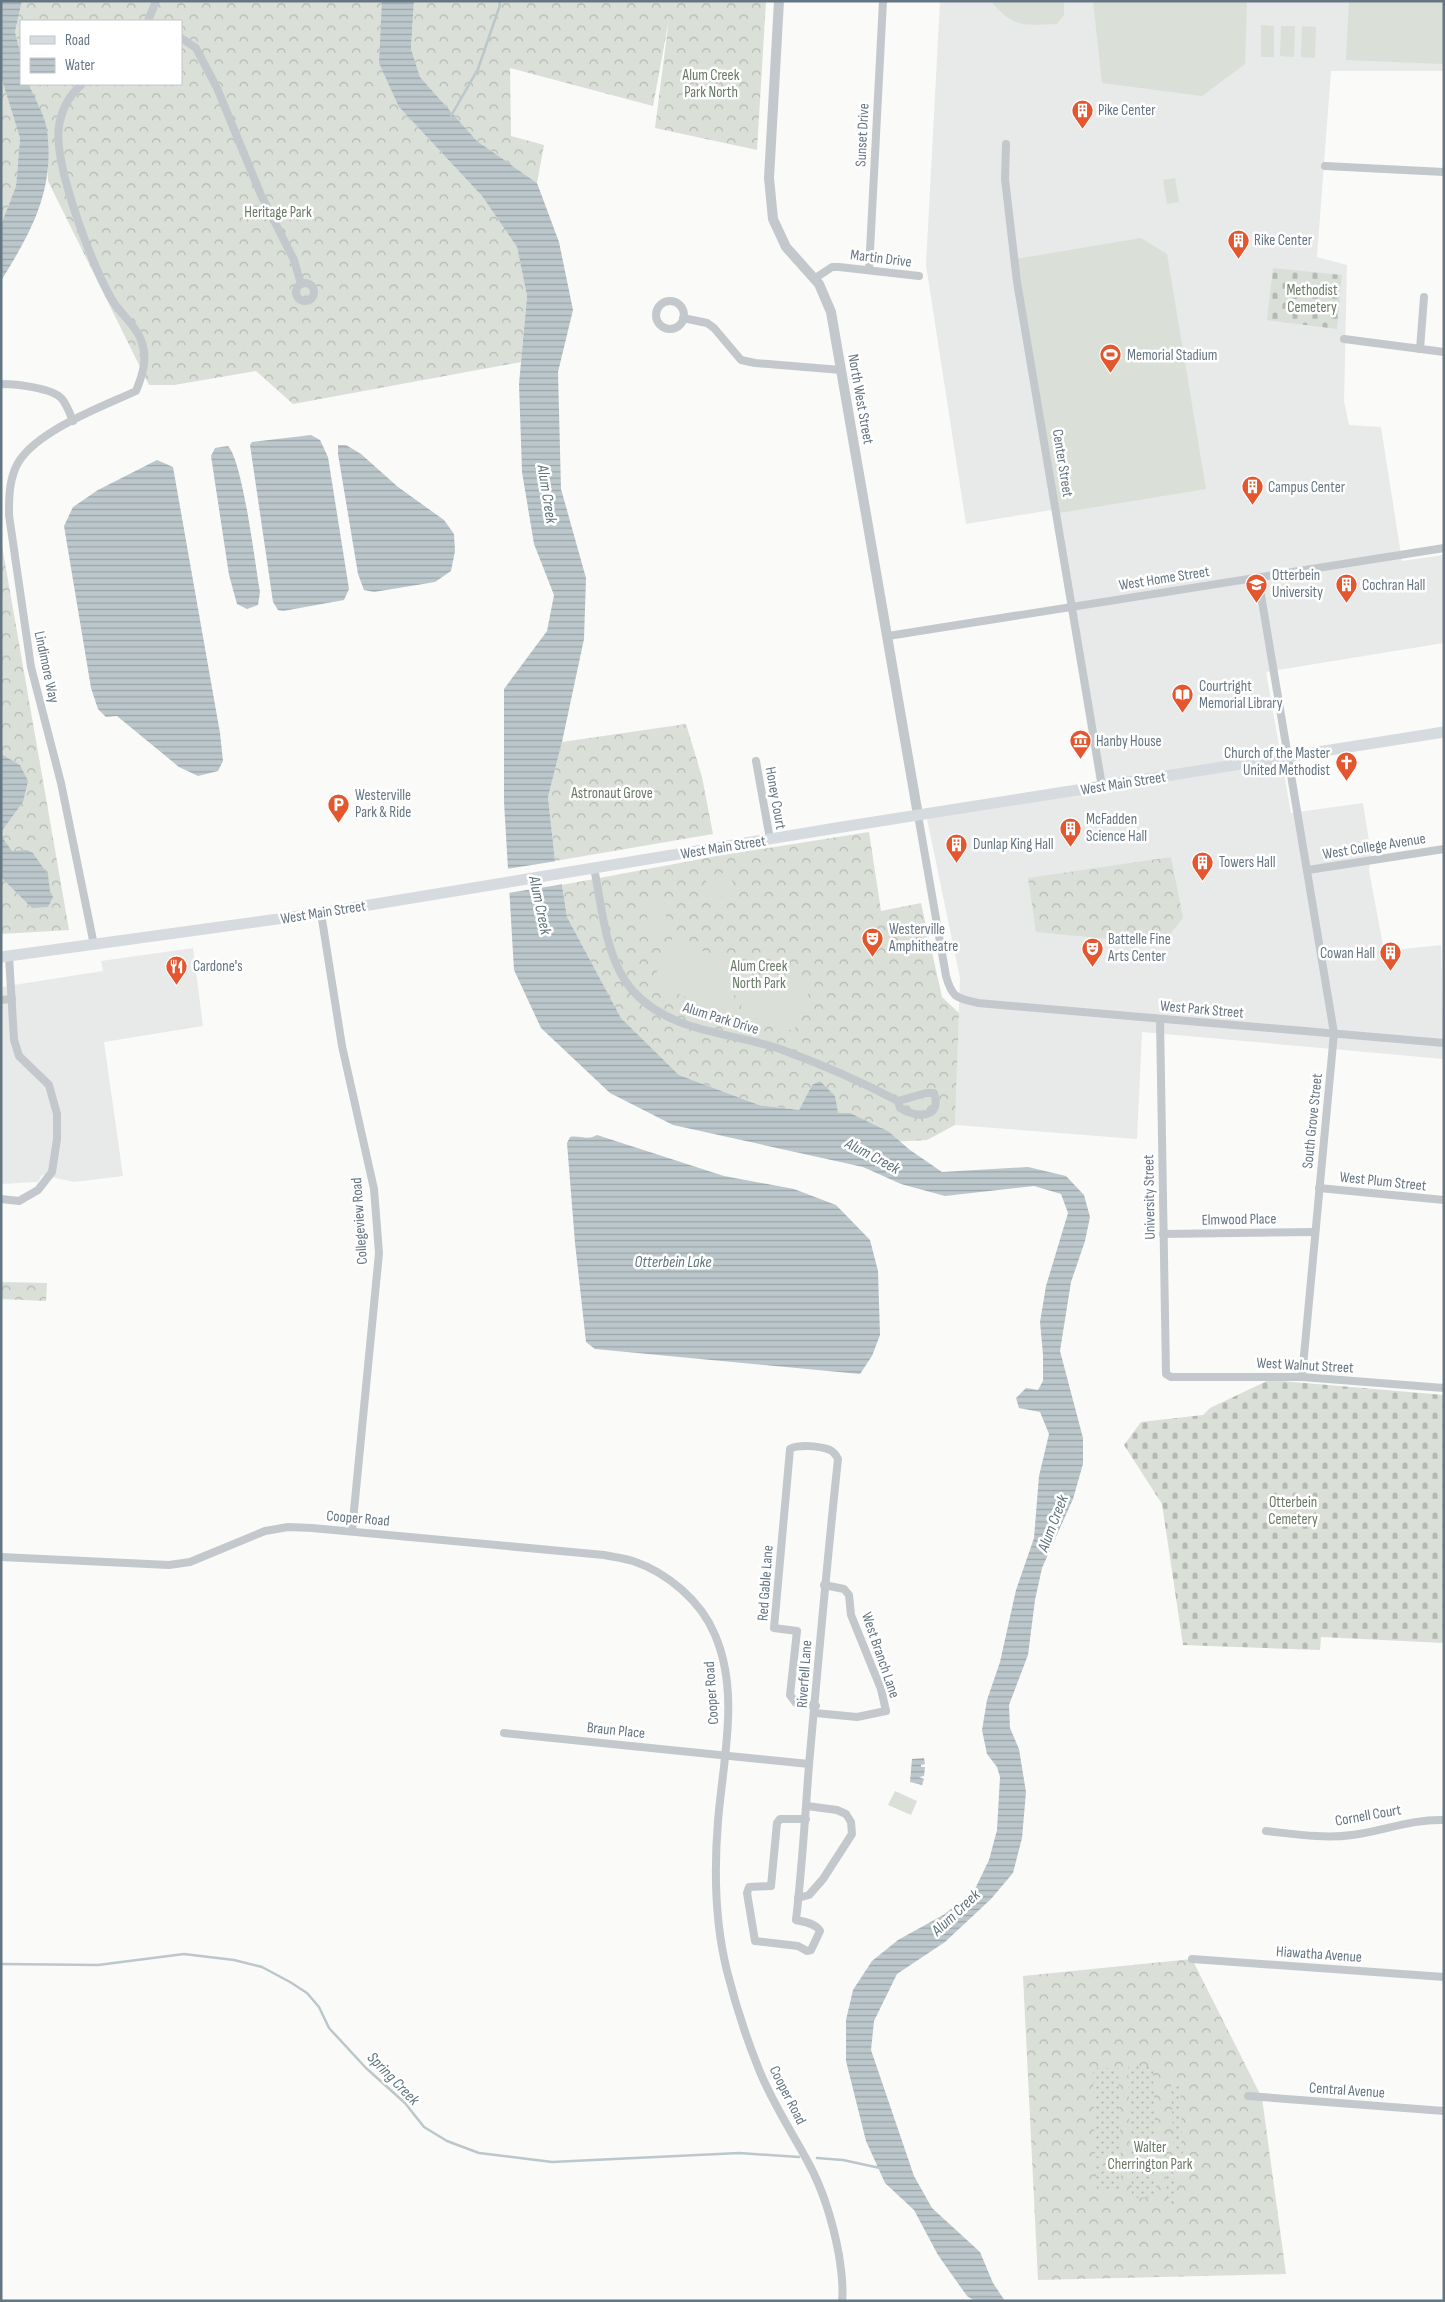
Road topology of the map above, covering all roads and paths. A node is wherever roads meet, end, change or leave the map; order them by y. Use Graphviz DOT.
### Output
graph roads {
  1 [pos="156,1"];
  2 [pos="779,1"];
  3 [pos="883,1"];
  4 [pos="150,20"];
  5 [pos="182,39"];
  6 [pos="81,85"];
  7 [pos="1006,144"];
  8 [pos="1325,166"];
  9 [pos="1444,172"];
  10 [pos="869,270"];
  11 [pos="919,276"];
  12 [pos="814,279"];
  13 [pos="301,284"];
  14 [pos="1424,297"];
  15 [pos="683,318"];
  16 [pos="1344,339"];
  17 [pos="1420,349"];
  18 [pos="1444,352"];
  19 [pos="841,370"];
  20 [pos="1,384"];
  21 [pos="73,421"];
  22 [pos="1444,548"];
  23 [pos="1258,578"];
  24 [pos="1072,606"];
  25 [pos="888,636"];
  26 [pos="1444,732"];
  27 [pos="1288,757"];
  28 [pos="756,761"];
  29 [pos="1102,786"];
  30 [pos="918,815"];
  31 [pos="770,839"];
  32 [pos="1444,849"];
  33 [pos="594,868"];
  34 [pos="1308,870"];
  35 [pos="321,913"];
  36 [pos="94,945"];
  37 [pos="5,956"];
  38 [pos="12,999"];
  39 [pos="1,1000"];
  40 [pos="1160,1019"];
  41 [pos="1334,1033"];
  42 [pos="1444,1044"];
  43 [pos="898,1101"];
  44 [pos="1320,1188"];
  45 [pos="1,1199"];
  46 [pos="1444,1200"];
  47 [pos="1316,1232"];
  48 [pos="1163,1234"];
  49 [pos="1166,1374"];
  50 [pos="1302,1377"];
  51 [pos="1444,1388"];
  52 [pos="814,1448"];
  53 [pos="352,1532"];
  54 [pos="1,1557"];
  55 [pos="824,1585"];
  56 [pos="815,1709"];
  57 [pos="504,1732"];
  58 [pos="725,1755"];
  59 [pos="810,1764"];
  60 [pos="806,1806"];
  61 [pos="806,1819"];
  62 [pos="1444,1820"];
  63 [pos="1266,1831"];
  64 [pos="798,1898"];
  65 [pos="1192,1959"];
  66 [pos="1444,1977"];
  67 [pos="1248,2096"];
  68 [pos="1444,2111"];
  69 [pos="842,2301"];
  1 -- 4 [label="street"];
  2 -- 12 [label="street, North West Street"];
  3 -- 10 [label="street, Sunset Drive"];
  5 -- 13 [label="street"];
  6 -- 21 [label="street, Lindimore Way"];
  7 -- 24 [label="street, Center Street"];
  8 -- 9 [label="street"];
  10 -- 11 [label="street, Martin Drive"];
  10 -- 12 [label="street, Martin Drive"];
  12 -- 19 [label="street, North West Street"];
  14 -- 17 [label="street"];
  15 -- 19 [label="street"];
  16 -- 17 [label="street"];
  17 -- 18 [label="street"];
  19 -- 25 [label="street, North West Street"];
  20 -- 21 [label="street"];
  21 -- 36 [label="street, Lindimore Way"];
  22 -- 23 [label="street, West Home Street"];
  23 -- 24 [label="street, West Home Street"];
  23 -- 27 [label="street, South Grove Street"];
  24 -- 25 [label="street, West Home Street"];
  24 -- 29 [label="street, Center Street"];
  25 -- 30 [label="street, North West Street"];
  26 -- 27 [label="main road, West Main Street"];
  27 -- 29 [label="main road, West Main Street"];
  27 -- 34 [label="street, South Grove Street"];
  28 -- 31 [label="street, Honey Court"];
  29 -- 30 [label="main road, West Main Street"];
  30 -- 31 [label="main road, West Main Street"];
  30 -- 40 [label="street, West Park Street"];
  31 -- 33 [label="main road, West Main Street"];
  32 -- 34 [label="street, West College Avenue"];
  33 -- 35 [label="main road, West Main Street"];
  33 -- 43 [label="street, Alum Park Drive"];
  34 -- 41 [label="street, South Grove Street"];
  35 -- 36 [label="main road, West Main Street"];
  35 -- 53 [label="street, Collegeview Road"];
  36 -- 37 [label="main road, West Main Street"];
  37 -- 38 [label="street"];
  38 -- 39 [label="street"];
  38 -- 45 [label="street"];
  40 -- 41 [label="street, West Park Street"];
  40 -- 48 [label="street, University Street"];
  41 -- 42 [label="street, West Park Street"];
  41 -- 44 [label="street, South Grove Street"];
  43 -- 43 [label="street, Alum Park Drive"];
  44 -- 46 [label="street, West Plum Street"];
  44 -- 47 [label="street, South Grove Street"];
  47 -- 48 [label="street, Elmwood Place"];
  47 -- 50 [label="street, South Grove Street"];
  48 -- 49 [label="street, University Street"];
  49 -- 50 [label="street, West Walnut Street"];
  50 -- 51 [label="street, West Walnut Street"];
  52 -- 55 [label="street, Riverfell Lane"];
  52 -- 56 [label="street, Red Gable Lane"];
  53 -- 54 [label="street, Cooper Road"];
  53 -- 58 [label="street, Cooper Road"];
  55 -- 56 [label="street, Riverfell Lane"];
  55 -- 56 [label="street, West Branch Lane"];
  56 -- 59 [label="street, Riverfell Lane"];
  57 -- 58 [label="street, Braun Place"];
  58 -- 59 [label="street, Braun Place"];
  58 -- 69 [label="street, Cooper Road"];
  59 -- 60 [label="street, Riverfell Lane"];
  60 -- 61 [label="street, Riverfell Lane"];
  60 -- 64 [label="street"];
  61 -- 64 [label="street, Riverfell Lane"];
  61 -- 64 [label="street, Riverfell Lane"];
  62 -- 63 [label="street, Cornell Court"];
  65 -- 66 [label="street, Hiawatha Avenue"];
  67 -- 68 [label="street, Central Avenue"];
}
